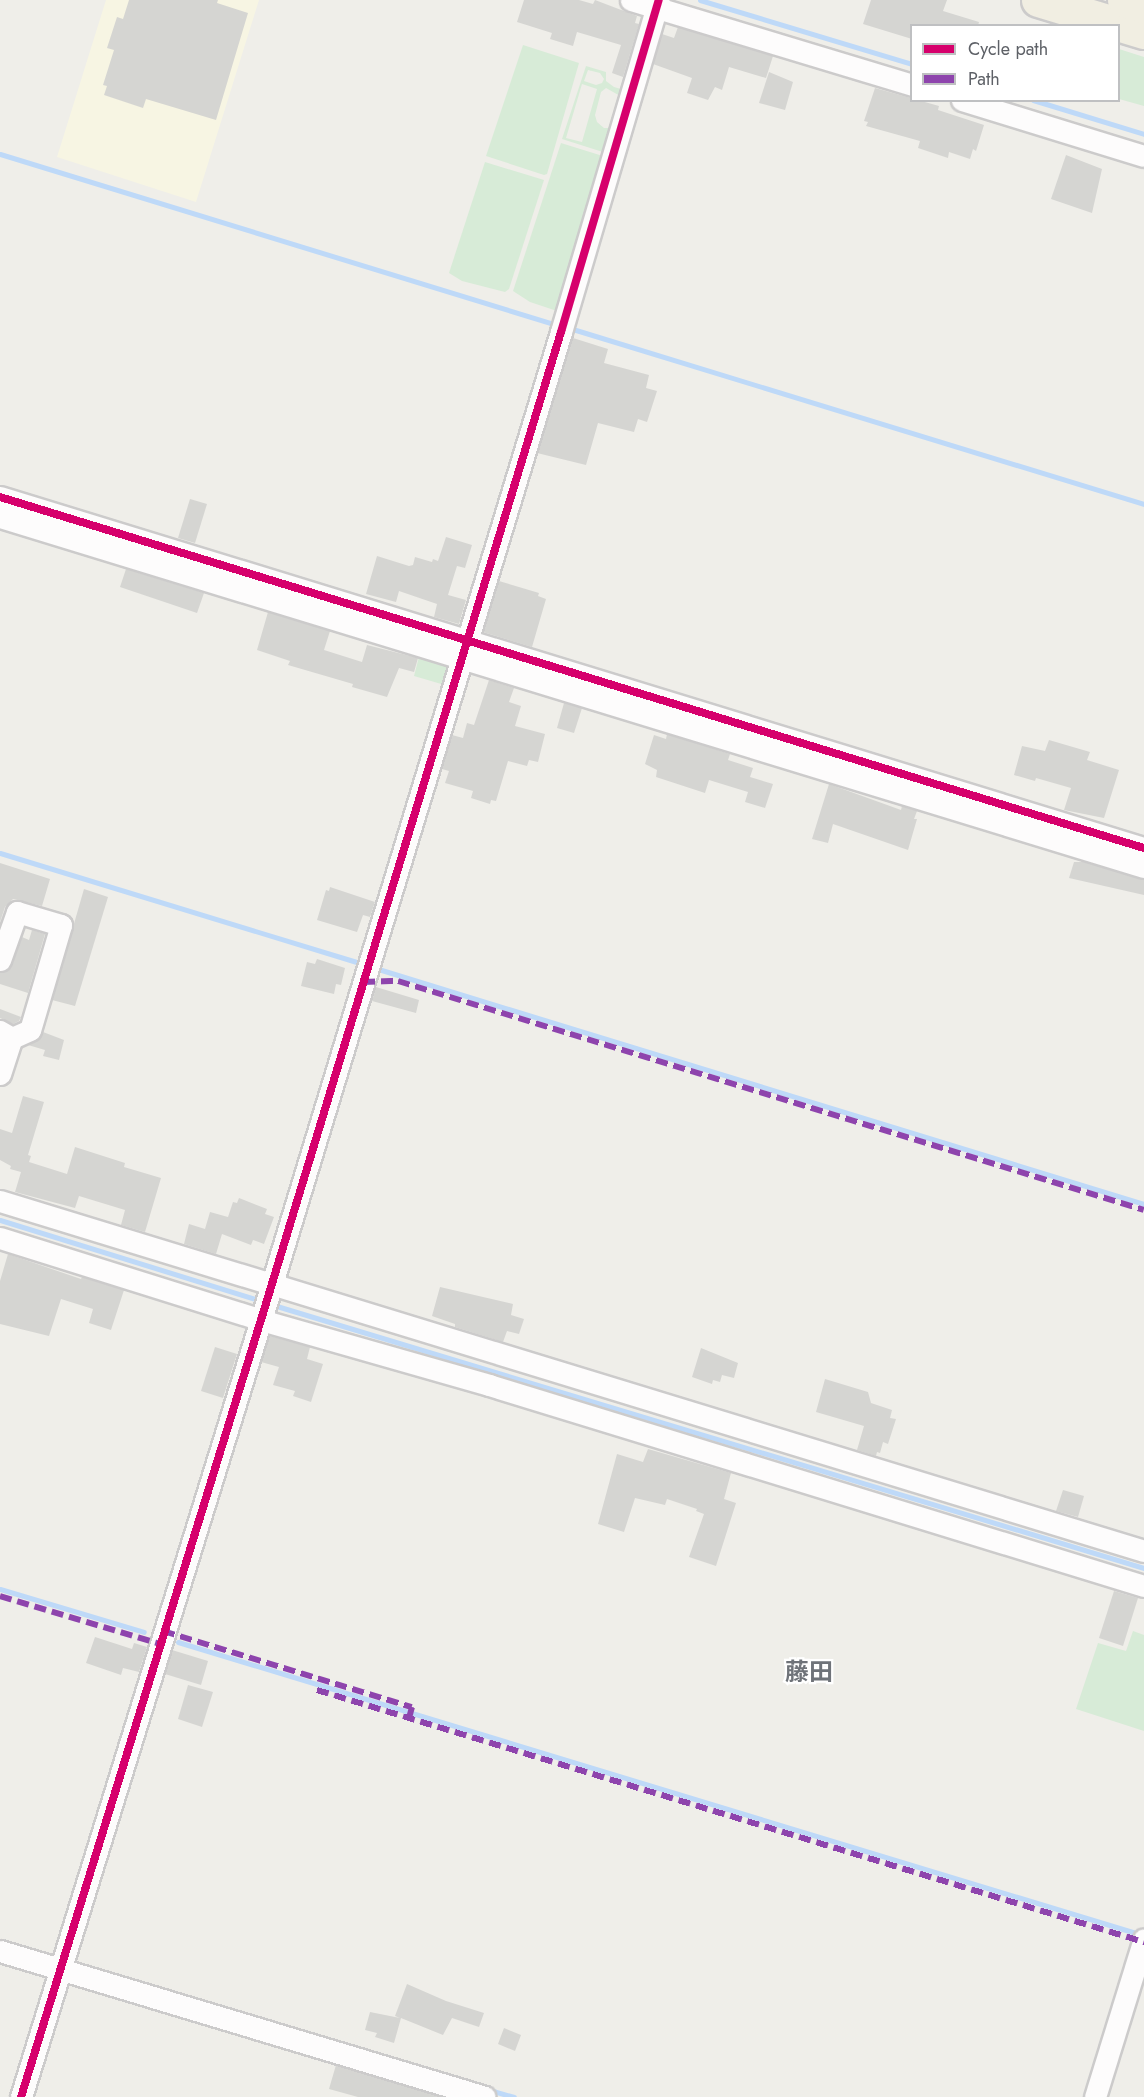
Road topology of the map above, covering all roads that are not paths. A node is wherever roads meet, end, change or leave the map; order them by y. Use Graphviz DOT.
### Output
graph roads {
  1 [pos="631,0"];
  2 [pos="1038,0"];
  3 [pos="1124,0"];
  4 [pos="658,4"];
  5 [pos="1144,6"];
  6 [pos="1118,24"];
  7 [pos="1120,25"];
  8 [pos="1144,32"];
  9 [pos="910,84"];
  10 [pos="968,102"];
  11 [pos="1144,156"];
  12 [pos="0,497"];
  13 [pos="0,517"];
  14 [pos="464,650"];
  15 [pos="1144,848"];
  16 [pos="1144,867"];
  17 [pos="0,960"];
  18 [pos="6,1034"];
  19 [pos="0,1074"];
  20 [pos="3,1219"];
  21 [pos="51,1236"];
  22 [pos="266,1303"];
  23 [pos="1144,1551"];
  24 [pos="1144,1586"];
  25 [pos="1144,1939"];
  26 [pos="0,1951"];
  27 [pos="61,1964"];
  28 [pos="21,2097"];
  29 [pos="485,2097"];
  30 [pos="1095,2097"];
  1 -- 4 [label="street"];
  2 -- 6 [label="highway"];
  3 -- 5 [label="highway"];
  4 -- 9 [label="street"];
  4 -- 14 [label="street"];
  7 -- 8 [label="highway"];
  10 -- 11 [label="street"];
  12 -- 14 [label="street"];
  13 -- 14 [label="street"];
  14 -- 15 [label="street"];
  14 -- 16 [label="street"];
  14 -- 22 [label="street"];
  17 -- 18 [label="street"];
  18 -- 19 [label="street"];
  20 -- 21 [label="street"];
  20 -- 21 [label="street"];
  21 -- 22 [label="street"];
  21 -- 22 [label="street"];
  22 -- 23 [label="street"];
  22 -- 24 [label="street"];
  22 -- 27 [label="street"];
  25 -- 30 [label="street"];
  26 -- 27 [label="street"];
  27 -- 28 [label="street"];
  27 -- 29 [label="street"];
}
